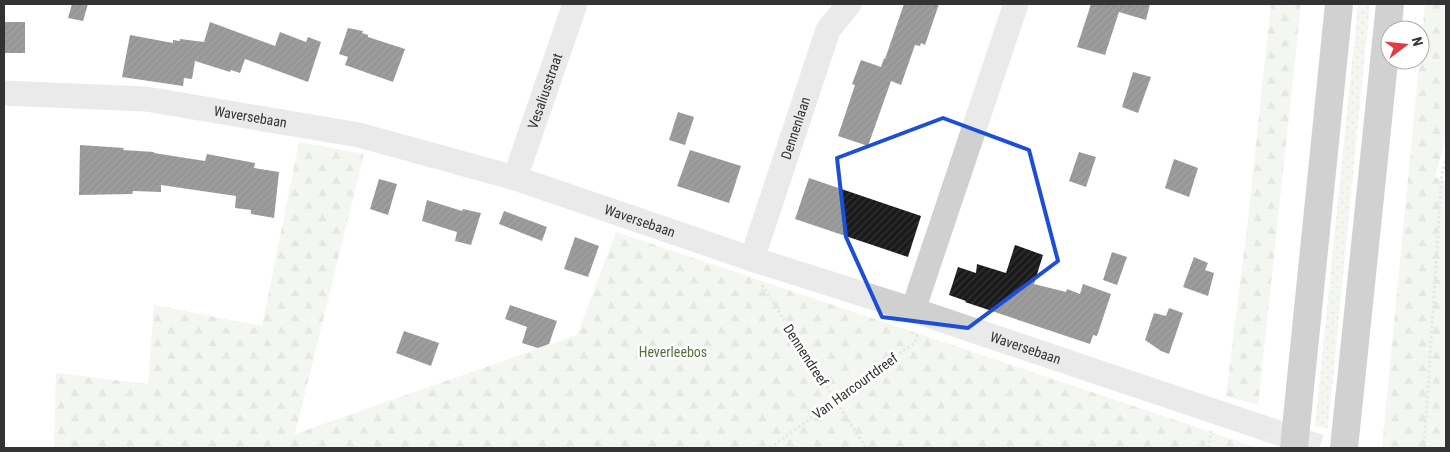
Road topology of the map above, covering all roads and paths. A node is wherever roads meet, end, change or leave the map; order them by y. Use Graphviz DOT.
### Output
graph roads {
  1 [pos="575,4"];
  2 [pos="849,4"];
  3 [pos="1016,4"];
  4 [pos="1339,4"];
  5 [pos="1390,4"];
  6 [pos="4,93"];
  7 [pos="1446,159"];
  8 [pos="515,178"];
  9 [pos="752,259"];
  10 [pos="919,312"];
  11 [pos="835,401"];
  12 [pos="1260,427"];
  13 [pos="770,448"];
  14 [pos="866,448"];
  15 [pos="1294,448"];
  16 [pos="1344,448"];
  17 [pos="1424,448"];
  1 -- 8 [label="street, Vesaliusstraat"];
  2 -- 9 [label="street, Dennenlaan"];
  3 -- 10 [label="street"];
  4 -- 15 [label="highway, bridge"];
  5 -- 16 [label="highway, bridge"];
  6 -- 8 [label="street, Waversebaan"];
  7 -- 17 [label="path"];
  8 -- 9 [label="street, Waversebaan"];
  9 -- 10 [label="street, Waversebaan"];
  9 -- 11 [label="path, Dennendreef"];
  10 -- 11 [label="path, Van Harcourtdreef"];
  10 -- 12 [label="street, Waversebaan"];
  11 -- 13 [label="path, Van Harcourtdreef"];
  11 -- 14 [label="path, Dennendreef"];
}
